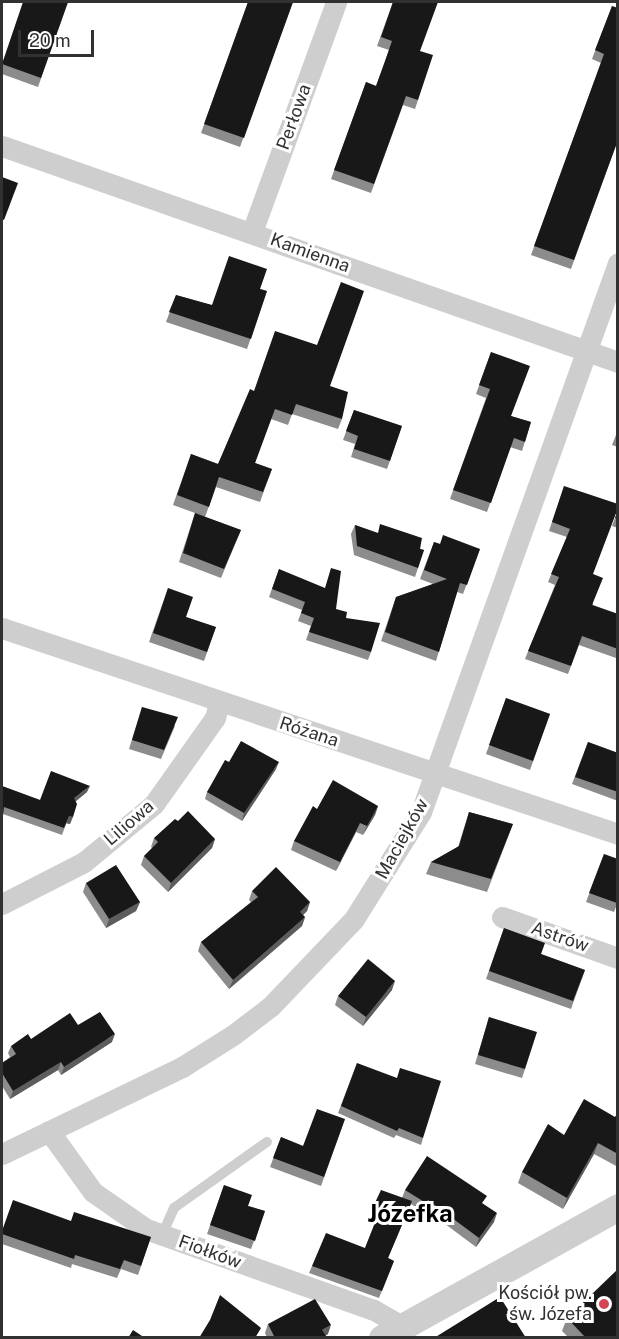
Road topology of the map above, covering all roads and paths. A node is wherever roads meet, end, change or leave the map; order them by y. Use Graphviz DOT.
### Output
graph roads {
  1 [pos="336,2"];
  2 [pos="2,146"];
  3 [pos="252,232"];
  4 [pos="618,263"];
  5 [pos="584,350"];
  6 [pos="618,362"];
  7 [pos="2,628"];
  8 [pos="219,702"];
  9 [pos="435,774"];
  10 [pos="618,834"];
  11 [pos="2,904"];
  12 [pos="502,917"];
  13 [pos="618,958"];
  14 [pos="49,1131"];
  15 [pos="267,1142"];
  16 [pos="2,1154"];
  17 [pos="618,1207"];
  18 [pos="162,1235"];
  19 [pos="393,1332"];
  1 -- 3 [label="street, Perłowa"];
  2 -- 3 [label="street, Kamienna"];
  3 -- 5 [label="street, Kamienna"];
  4 -- 5 [label="street, Maciejków"];
  5 -- 6 [label="street, Kamienna"];
  5 -- 9 [label="street, Maciejków"];
  7 -- 8 [label="street, Różana"];
  8 -- 9 [label="street, Różana"];
  8 -- 11 [label="street, Liliowa"];
  9 -- 10 [label="street, Różana"];
  9 -- 14 [label="street, Maciejków"];
  12 -- 13 [label="street, Astrów"];
  14 -- 16 [label="street, Maciejków"];
  14 -- 18 [label="street, Fiołków"];
  15 -- 18 [label="lane"];
  17 -- 19 [label="street"];
  18 -- 19 [label="street, Fiołków"];
}
